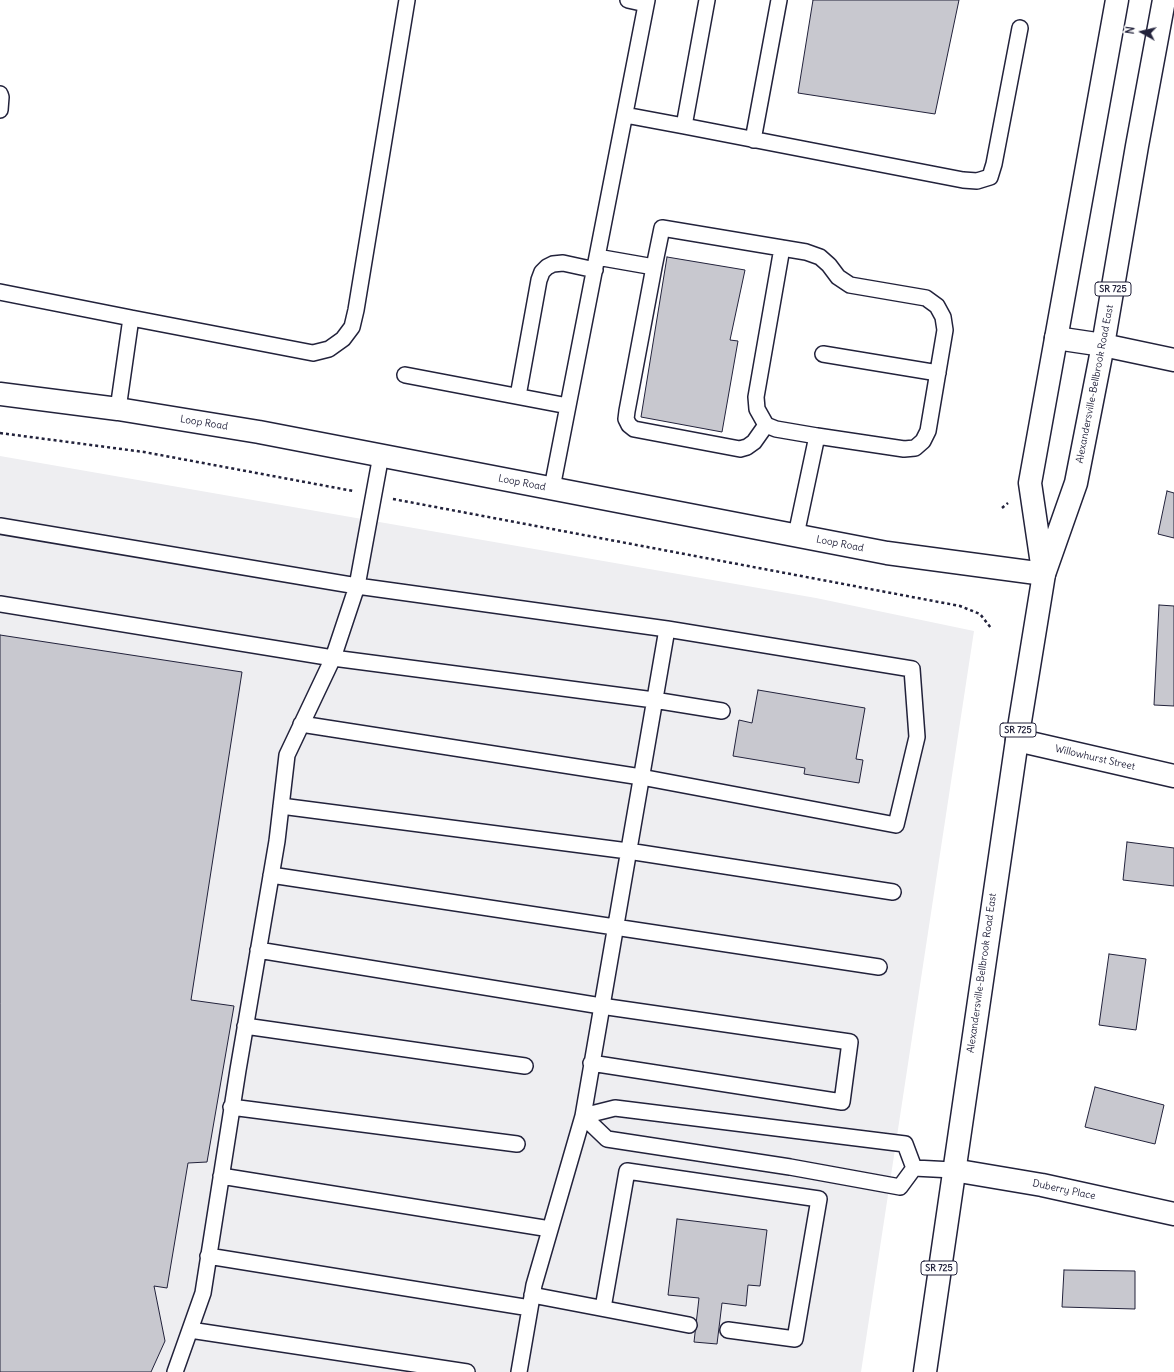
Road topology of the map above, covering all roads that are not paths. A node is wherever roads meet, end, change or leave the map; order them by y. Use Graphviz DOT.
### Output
graph roads {
  1 [pos="407,0"];
  2 [pos="628,0"];
  3 [pos="707,0"];
  4 [pos="778,0"];
  5 [pos="1117,0"];
  6 [pos="1164,0"];
  7 [pos="647,2"];
  8 [pos="1020,28"];
  9 [pos="0,94"];
  10 [pos="0,110"];
  11 [pos="625,115"];
  12 [pos="684,126"];
  13 [pos="753,140"];
  14 [pos="782,248"];
  15 [pos="596,264"];
  16 [pos="654,267"];
  17 [pos="0,292"];
  18 [pos="131,318"];
  19 [pos="1056,338"];
  20 [pos="1103,345"];
  21 [pos="823,354"];
  22 [pos="1174,360"];
  23 [pos="938,373"];
  24 [pos="405,375"];
  25 [pos="0,394"];
  26 [pos="518,396"];
  27 [pos="568,406"];
  28 [pos="118,409"];
  29 [pos="766,424"];
  30 [pos="816,436"];
  31 [pos="381,455"];
  32 [pos="552,488"];
  33 [pos="0,526"];
  34 [pos="796,535"];
  35 [pos="1044,574"];
  36 [pos="357,586"];
  37 [pos="0,604"];
  38 [pos="667,629"];
  39 [pos="333,658"];
  40 [pos="654,700"];
  41 [pos="722,711"];
  42 [pos="301,724"];
  43 [pos="1017,740"];
  44 [pos="1174,776"];
  45 [pos="641,777"];
  46 [pos="281,806"];
  47 [pos="628,851"];
  48 [pos="271,875"];
  49 [pos="894,892"];
  50 [pos="615,928"];
  51 [pos="258,950"];
  52 [pos="879,968"];
  53 [pos="601,1006"];
  54 [pos="245,1026"];
  55 [pos="591,1063"];
  56 [pos="525,1066"];
  57 [pos="231,1107"];
  58 [pos="582,1116"];
  59 [pos="517,1144"];
  60 [pos="914,1168"];
  61 [pos="953,1170"];
  62 [pos="221,1176"];
  63 [pos="1174,1214"];
  64 [pos="550,1229"];
  65 [pos="208,1256"];
  66 [pos="531,1302"];
  67 [pos="603,1308"];
  68 [pos="689,1325"];
  69 [pos="190,1330"];
  70 [pos="728,1330"];
  71 [pos="175,1372"];
  72 [pos="467,1372"];
  73 [pos="519,1372"];
  74 [pos="925,1372"];
  1 -- 18 [label="lane"];
  2 -- 7 [label="lane"];
  3 -- 12 [label="lane"];
  4 -- 13 [label="lane"];
  5 -- 19 [label="main road, Alexandersville-Bellbrook Road East / SR 725"];
  6 -- 20 [label="main road, Alexandersville-Bellbrook Road East / SR 725"];
  7 -- 11 [label="lane"];
  8 -- 13 [label="lane"];
  9 -- 10 [label="lane"];
  11 -- 12 [label="lane"];
  11 -- 15 [label="lane"];
  12 -- 13 [label="lane"];
  14 -- 16 [label="lane"];
  14 -- 23 [label="lane"];
  14 -- 29 [label="lane"];
  15 -- 16 [label="lane"];
  15 -- 26 [label="lane"];
  15 -- 27 [label="lane"];
  16 -- 29 [label="lane"];
  17 -- 18 [label="lane"];
  18 -- 28 [label="lane"];
  19 -- 20 [label="main road"];
  19 -- 35 [label="main road, Alexandersville-Bellbrook Road East / SR 725"];
  20 -- 22 [label="main road"];
  20 -- 35 [label="main road, Alexandersville-Bellbrook Road East / SR 725"];
  21 -- 23 [label="lane"];
  23 -- 30 [label="lane"];
  24 -- 26 [label="lane"];
  25 -- 28 [label="main road, Loop Road"];
  26 -- 27 [label="lane"];
  27 -- 32 [label="lane"];
  28 -- 31 [label="main road, Loop Road"];
  29 -- 30 [label="lane"];
  30 -- 34 [label="lane"];
  31 -- 32 [label="main road, Loop Road"];
  31 -- 36 [label="lane"];
  32 -- 34 [label="main road, Loop Road"];
  33 -- 36 [label="lane"];
  34 -- 35 [label="main road, Loop Road"];
  35 -- 43 [label="main road, Alexandersville-Bellbrook Road East / SR 725"];
  36 -- 38 [label="lane"];
  36 -- 39 [label="lane"];
  37 -- 39 [label="lane"];
  38 -- 40 [label="lane"];
  38 -- 45 [label="lane"];
  39 -- 40 [label="lane"];
  39 -- 42 [label="lane"];
  40 -- 41 [label="lane"];
  40 -- 45 [label="lane"];
  42 -- 45 [label="lane"];
  42 -- 46 [label="lane"];
  43 -- 44 [label="main road, Willowhurst Street"];
  43 -- 61 [label="main road, Alexandersville-Bellbrook Road East / SR 725"];
  45 -- 47 [label="lane"];
  46 -- 47 [label="lane"];
  46 -- 48 [label="lane"];
  47 -- 49 [label="lane"];
  47 -- 50 [label="lane"];
  48 -- 50 [label="lane"];
  48 -- 51 [label="lane"];
  50 -- 52 [label="lane"];
  50 -- 53 [label="lane"];
  51 -- 53 [label="lane"];
  51 -- 54 [label="lane"];
  53 -- 55 [label="lane"];
  53 -- 55 [label="lane"];
  54 -- 56 [label="lane"];
  54 -- 57 [label="lane"];
  55 -- 58 [label="lane"];
  57 -- 59 [label="lane"];
  57 -- 62 [label="lane"];
  58 -- 60 [label="lane"];
  58 -- 60 [label="lane"];
  58 -- 64 [label="lane"];
  60 -- 61 [label="lane"];
  61 -- 63 [label="main road, Duberry Place"];
  61 -- 74 [label="main road, Alexandersville-Bellbrook Road East / SR 725"];
  62 -- 64 [label="lane"];
  62 -- 65 [label="lane"];
  64 -- 66 [label="lane"];
  65 -- 66 [label="lane"];
  65 -- 69 [label="lane"];
  66 -- 67 [label="lane"];
  66 -- 73 [label="lane"];
  67 -- 68 [label="lane"];
  67 -- 70 [label="lane"];
  69 -- 71 [label="lane"];
  69 -- 72 [label="lane"];
}
